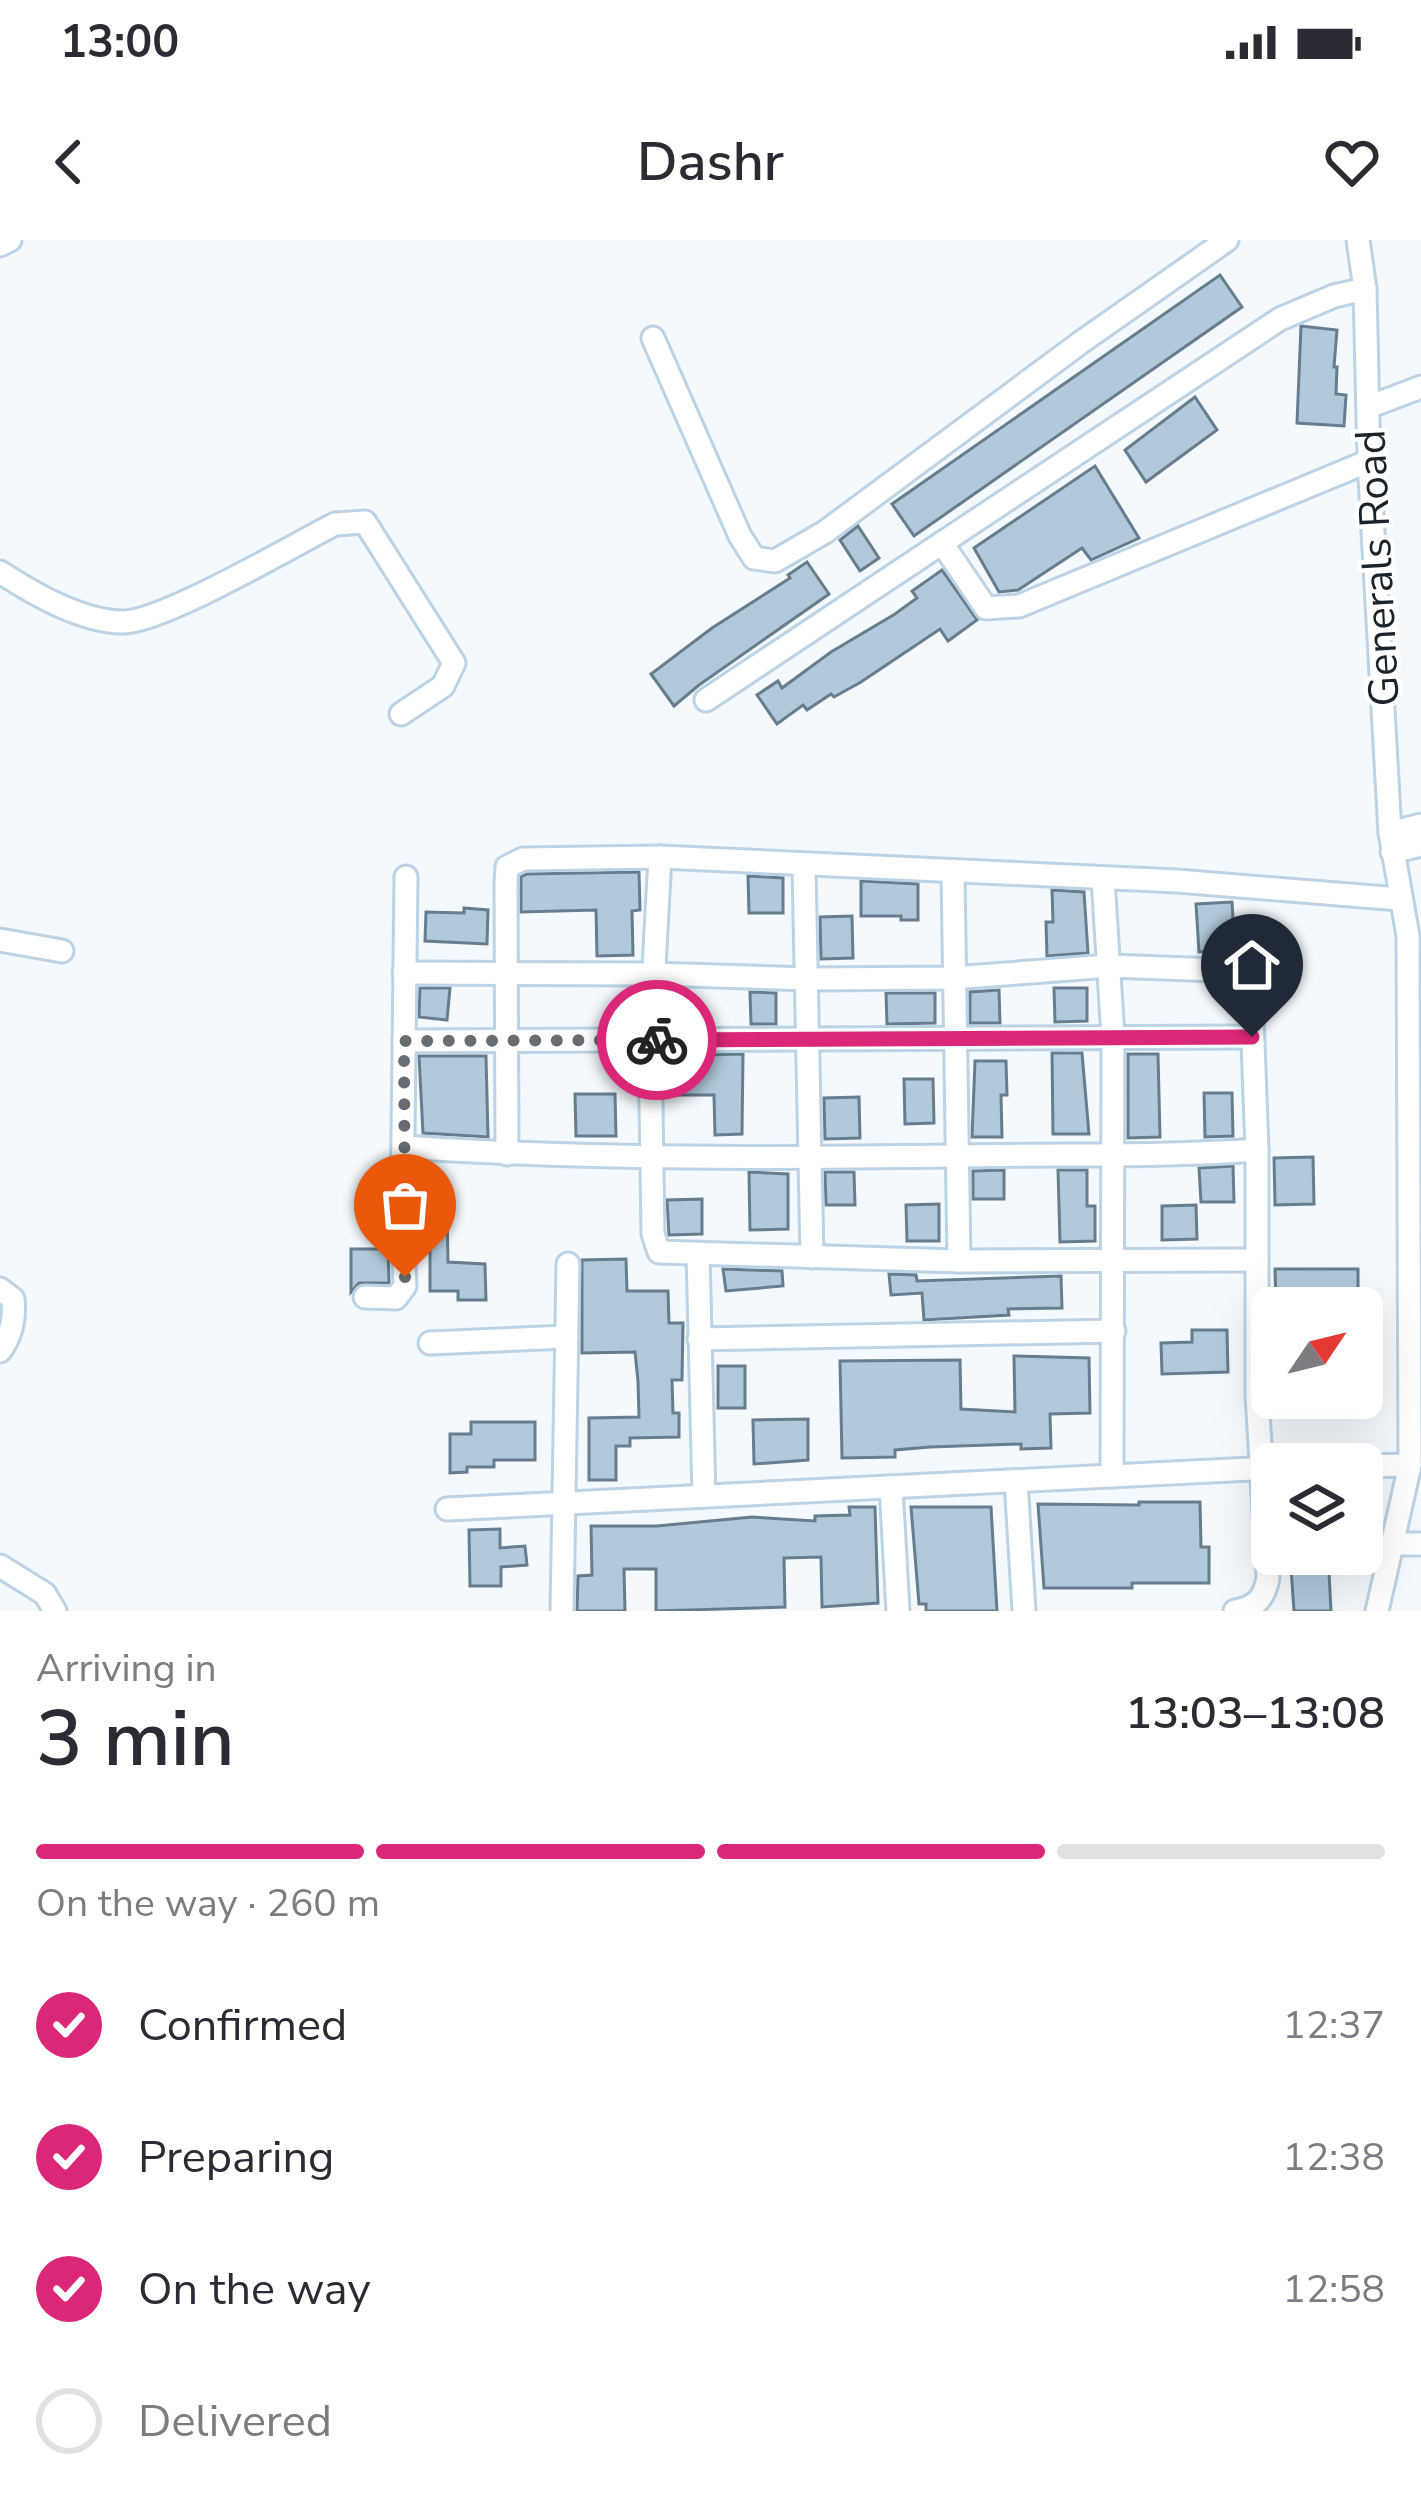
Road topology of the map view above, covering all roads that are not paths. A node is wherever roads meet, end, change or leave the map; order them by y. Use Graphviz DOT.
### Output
graph roads {
  1 [pos="10,240"];
  2 [pos="1227,240"];
  3 [pos="1358,240"];
  4 [pos="0,245"];
  5 [pos="1365,290"];
  6 [pos="653,338"];
  7 [pos="1421,387"];
  8 [pos="1371,406"];
  9 [pos="1369,460"];
  10 [pos="942,543"];
  11 [pos="0,572"];
  12 [pos="706,700"];
  13 [pos="401,714"];
  14 [pos="1421,825"];
  15 [pos="1391,843"];
  16 [pos="1421,845"];
  17 [pos="660,857"];
  18 [pos="804,867"];
  19 [pos="953,874"];
  20 [pos="406,877"];
  21 [pos="1103,879"];
  22 [pos="1399,899"];
  23 [pos="1415,939"];
  24 [pos="0,940"];
  25 [pos="62,951"];
  26 [pos="1109,966"];
  27 [pos="404,973"];
  28 [pos="506,973"];
  29 [pos="654,974"];
  30 [pos="952,978"];
  31 [pos="808,980"];
  32 [pos="1113,1037"];
  33 [pos="1252,1037"];
  34 [pos="952,1038"];
  35 [pos="807,1039"];
  36 [pos="650,1040"];
  37 [pos="404,1041"];
  38 [pos="508,1041"];
  39 [pos="405,1147"];
  40 [pos="1257,1150"];
  41 [pos="506,1154"];
  42 [pos="958,1156"];
  43 [pos="653,1157"];
  44 [pos="1114,1157"];
  45 [pos="809,1160"];
  46 [pos="698,1254"];
  47 [pos="812,1257"];
  48 [pos="1114,1258"];
  49 [pos="1257,1260"];
  50 [pos="959,1261"];
  51 [pos="568,1264"];
  52 [pos="1260,1287"];
  53 [pos="0,1289"];
  54 [pos="365,1297"];
  55 [pos="1114,1331"];
  56 [pos="567,1337"];
  57 [pos="699,1339"];
  58 [pos="430,1342"];
  59 [pos="0,1351"];
  60 [pos="1383,1466"];
  61 [pos="1410,1466"];
  62 [pos="1251,1469"];
  63 [pos="1112,1476"];
  64 [pos="1016,1481"];
  65 [pos="891,1487"];
  66 [pos="704,1496"];
  67 [pos="564,1503"];
  68 [pos="446,1509"];
  69 [pos="1391,1544"];
  70 [pos="1421,1544"];
  71 [pos="0,1566"];
  72 [pos="1266,1575"];
  73 [pos="55,1611"];
  74 [pos="562,1611"];
  75 [pos="898,1611"];
  76 [pos="1024,1611"];
  77 [pos="1235,1611"];
  78 [pos="1377,1611"];
  1 -- 4 [label="street"];
  2 -- 6 [label="street"];
  3 -- 5 [label="street, Generals Road"];
  5 -- 8 [label="street, Generals Road"];
  5 -- 10 [label="street"];
  7 -- 8 [label="street"];
  8 -- 9 [label="street, Generals Road"];
  9 -- 10 [label="street"];
  9 -- 15 [label="street, Generals Road"];
  10 -- 12 [label="street"];
  11 -- 13 [label="street"];
  14 -- 15 [label="street"];
  15 -- 16 [label="street"];
  15 -- 22 [label="street, Generals Road"];
  17 -- 18 [label="street"];
  17 -- 28 [label="street"];
  17 -- 29 [label="street"];
  18 -- 19 [label="street"];
  18 -- 31 [label="street"];
  19 -- 21 [label="street"];
  19 -- 30 [label="street"];
  20 -- 27 [label="street"];
  21 -- 22 [label="street"];
  21 -- 26 [label="street"];
  22 -- 23 [label="street, Generals Road"];
  23 -- 61 [label="street, Generals Road"];
  24 -- 25 [label="street"];
  26 -- 30 [label="street"];
  26 -- 32 [label="street"];
  26 -- 33 [label="street"];
  27 -- 28 [label="street"];
  27 -- 37 [label="street"];
  28 -- 29 [label="street"];
  28 -- 38 [label="street"];
  29 -- 31 [label="street"];
  29 -- 36 [label="street"];
  30 -- 31 [label="street"];
  30 -- 34 [label="street"];
  31 -- 35 [label="street"];
  32 -- 33 [label="street"];
  32 -- 34 [label="street"];
  32 -- 44 [label="street"];
  33 -- 40 [label="street"];
  34 -- 35 [label="street"];
  34 -- 42 [label="street"];
  35 -- 36 [label="street"];
  35 -- 45 [label="street"];
  36 -- 38 [label="street"];
  36 -- 43 [label="street"];
  37 -- 38 [label="street"];
  37 -- 39 [label="street"];
  38 -- 41 [label="street"];
  39 -- 41 [label="street"];
  39 -- 54 [label="street"];
  40 -- 44 [label="street"];
  40 -- 49 [label="street"];
  41 -- 43 [label="street"];
  42 -- 44 [label="street"];
  42 -- 45 [label="street"];
  42 -- 50 [label="street"];
  43 -- 45 [label="street"];
  43 -- 46 [label="street"];
  44 -- 48 [label="street"];
  45 -- 47 [label="street"];
  46 -- 47 [label="street"];
  46 -- 57 [label="street"];
  47 -- 50 [label="street"];
  48 -- 49 [label="street"];
  48 -- 50 [label="street"];
  48 -- 55 [label="street"];
  49 -- 52 [label="street"];
  51 -- 56 [label="street"];
  53 -- 59 [label="street"];
  55 -- 57 [label="street"];
  55 -- 63 [label="street"];
  56 -- 58 [label="street"];
  56 -- 67 [label="street"];
  57 -- 66 [label="street"];
  60 -- 61 [label="street"];
  61 -- 69 [label="street, Generals Road"];
  62 -- 63 [label="street"];
  63 -- 64 [label="street"];
  64 -- 65 [label="street"];
  64 -- 76 [label="street"];
  65 -- 66 [label="street"];
  65 -- 75 [label="street"];
  66 -- 67 [label="street"];
  67 -- 68 [label="street"];
  67 -- 74 [label="street"];
  69 -- 70 [label="street"];
  69 -- 78 [label="street, Generals Road"];
  71 -- 73 [label="street"];
  72 -- 77 [label="street"];
}
